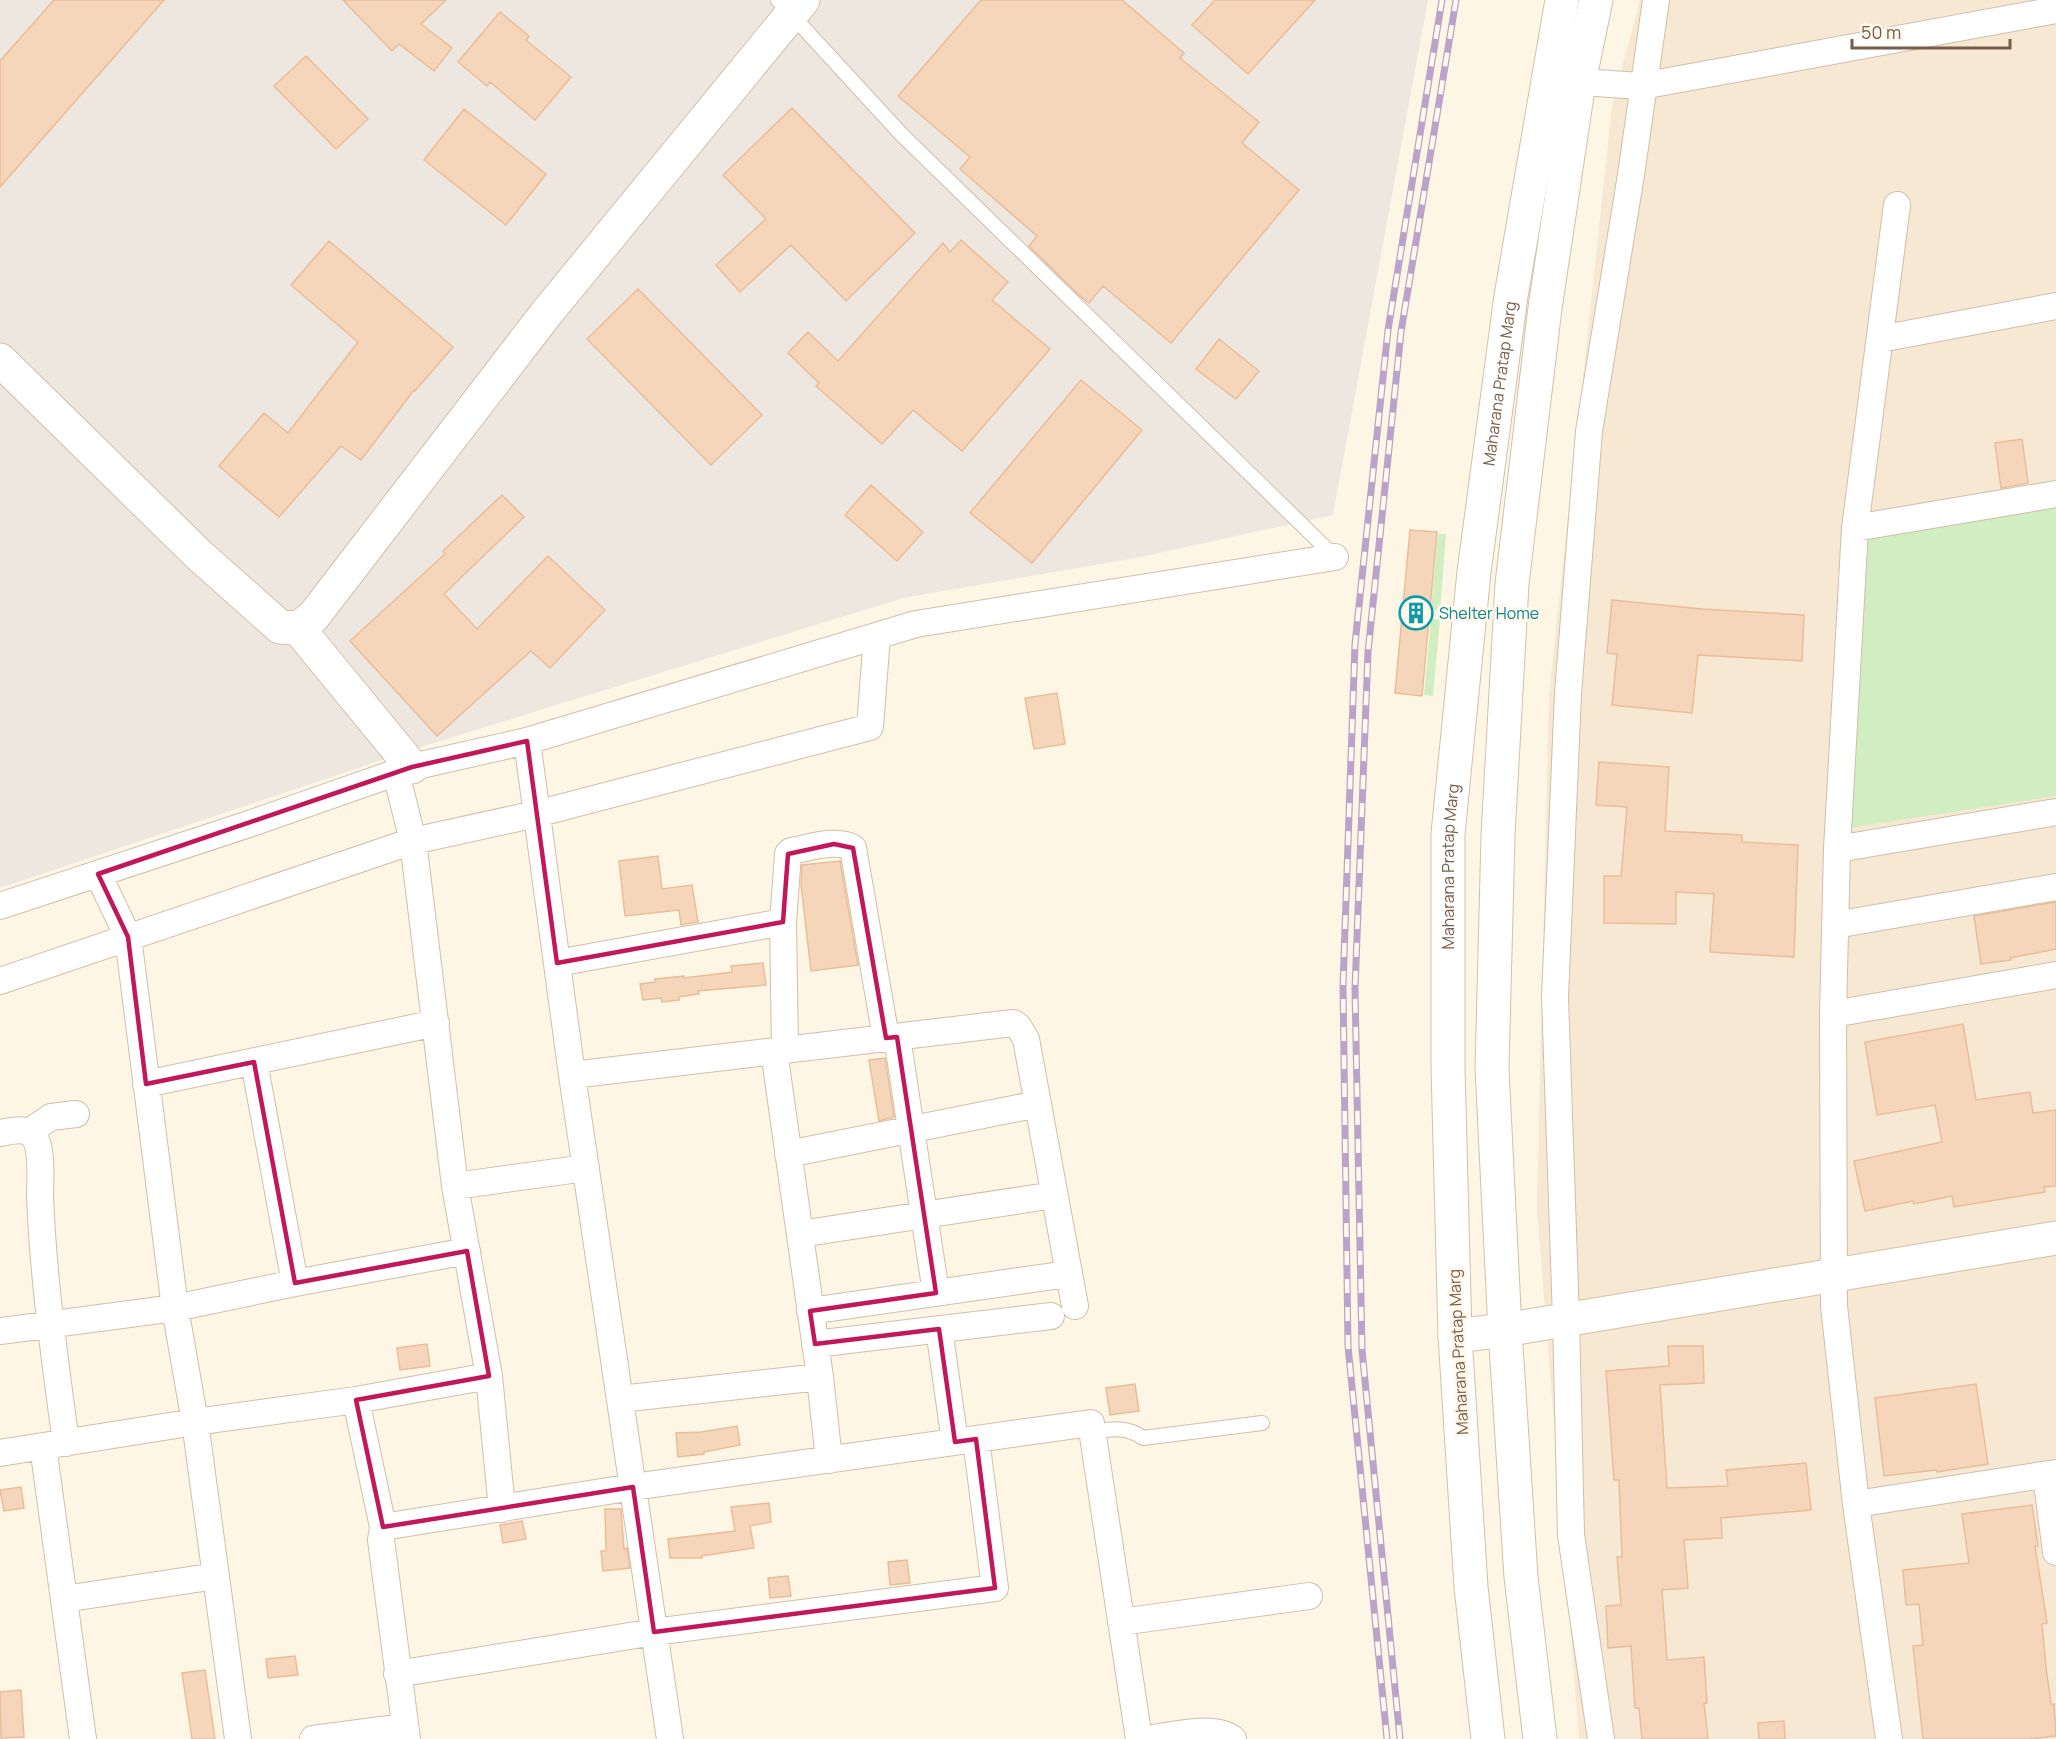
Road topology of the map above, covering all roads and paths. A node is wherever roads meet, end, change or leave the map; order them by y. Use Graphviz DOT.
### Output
graph roads {
  1 [pos="1562,0"];
  2 [pos="1596,0"];
  3 [pos="1656,0"];
  4 [pos="791,4"];
  5 [pos="2056,10"];
  6 [pos="1564,78"];
  7 [pos="1642,86"];
  8 [pos="1898,205"];
  9 [pos="2056,306"];
  10 [pos="1880,339"];
  11 [pos="0,360"];
  12 [pos="2056,494"];
  13 [pos="1855,528"];
  14 [pos="1335,557"];
  15 [pos="298,628"];
  16 [pos="876,636"];
  17 [pos="527,741"];
  18 [pos="404,770"];
  19 [pos="2056,812"];
  20 [pos="537,814"];
  21 [pos="413,841"];
  22 [pos="1837,849"];
  23 [pos="98,874"];
  24 [pos="2056,887"];
  25 [pos="0,906"];
  26 [pos="783,922"];
  27 [pos="1835,925"];
  28 [pos="128,937"];
  29 [pos="557,963"];
  30 [pos="2056,975"];
  31 [pos="0,981"];
  32 [pos="1833,1014"];
  33 [pos="436,1023"];
  34 [pos="891,1038"];
  35 [pos="780,1051"];
  36 [pos="254,1062"];
  37 [pos="572,1075"];
  38 [pos="146,1084"];
  39 [pos="1038,1104"];
  40 [pos="76,1114"];
  41 [pos="911,1130"];
  42 [pos="29,1132"];
  43 [pos="0,1133"];
  44 [pos="788,1154"];
  45 [pos="586,1168"];
  46 [pos="455,1186"];
  47 [pos="1054,1195"];
  48 [pos="924,1214"];
  49 [pos="800,1234"];
  50 [pos="2056,1238"];
  51 [pos="467,1251"];
  52 [pos="1068,1274"];
  53 [pos="1833,1276"];
  54 [pos="295,1283"];
  55 [pos="936,1293"];
  56 [pos="1075,1306"];
  57 [pos="174,1308"];
  58 [pos="810,1311"];
  59 [pos="1052,1316"];
  60 [pos="1566,1319"];
  61 [pos="51,1324"];
  62 [pos="939,1329"];
  63 [pos="1505,1330"];
  64 [pos="0,1331"];
  65 [pos="1455,1336"];
  66 [pos="815,1344"];
  67 [pos="489,1376"];
  68 [pos="820,1377"];
  69 [pos="620,1399"];
  70 [pos="356,1400"];
  71 [pos="195,1422"];
  72 [pos="1262,1423"];
  73 [pos="1093,1432"];
  74 [pos="965,1441"];
  75 [pos="54,1444"];
  76 [pos="0,1453"];
  77 [pos="829,1460"];
  78 [pos="2051,1474"];
  79 [pos="633,1487"];
  80 [pos="1856,1504"];
  81 [pos="502,1509"];
  82 [pos="382,1527"];
  83 [pos="2056,1552"];
  84 [pos="216,1576"];
  85 [pos="1309,1596"];
  86 [pos="64,1599"];
  87 [pos="1121,1622"];
  88 [pos="654,1632"];
  89 [pos="397,1674"];
  90 [pos="406,1733"];
  91 [pos="83,1739"];
  92 [pos="238,1739"];
  93 [pos="313,1739"];
  94 [pos="670,1739"];
  95 [pos="1139,1739"];
  96 [pos="1147,1739"];
  97 [pos="1233,1739"];
  98 [pos="1488,1739"];
  99 [pos="1540,1739"];
  100 [pos="1601,1739"];
  101 [pos="1888,1739"];
  1 -- 6 [label="main road, Maharana Pratap Marg"];
  2 -- 6 [label="main road, Maharana Pratap Marg"];
  3 -- 7 [label="street"];
  4 -- 14 [label="lane"];
  4 -- 15 [label="main road"];
  5 -- 7 [label="street"];
  6 -- 7 [label="street"];
  6 -- 63 [label="main road, Maharana Pratap Marg"];
  6 -- 65 [label="main road, Maharana Pratap Marg"];
  7 -- 60 [label="street"];
  8 -- 10 [label="street"];
  9 -- 10 [label="street"];
  10 -- 13 [label="street"];
  11 -- 15 [label="main road"];
  12 -- 13 [label="street"];
  13 -- 22 [label="street"];
  14 -- 16 [label="street"];
  15 -- 18 [label="main road"];
  16 -- 17 [label="street"];
  16 -- 20 [label="street"];
  17 -- 18 [label="street"];
  17 -- 20 [label="street"];
  18 -- 21 [label="street"];
  18 -- 23 [label="street"];
  19 -- 22 [label="street"];
  20 -- 21 [label="street"];
  20 -- 29 [label="street"];
  21 -- 28 [label="street"];
  21 -- 33 [label="street"];
  22 -- 27 [label="street"];
  23 -- 25 [label="street"];
  23 -- 28 [label="street"];
  24 -- 27 [label="street"];
  26 -- 29 [label="street"];
  26 -- 34 [label="street"];
  26 -- 35 [label="street"];
  27 -- 32 [label="street"];
  28 -- 31 [label="street"];
  28 -- 38 [label="street"];
  29 -- 37 [label="street"];
  30 -- 32 [label="street"];
  32 -- 53 [label="street"];
  33 -- 36 [label="street"];
  33 -- 46 [label="street"];
  34 -- 35 [label="street"];
  34 -- 39 [label="street"];
  34 -- 41 [label="street"];
  35 -- 37 [label="street"];
  35 -- 44 [label="street"];
  36 -- 38 [label="street"];
  36 -- 54 [label="street"];
  37 -- 45 [label="street"];
  38 -- 57 [label="street"];
  39 -- 41 [label="street"];
  39 -- 47 [label="street"];
  40 -- 42 [label="street"];
  41 -- 44 [label="street"];
  41 -- 48 [label="street"];
  42 -- 43 [label="street"];
  42 -- 61 [label="street"];
  44 -- 49 [label="street"];
  45 -- 46 [label="street"];
  45 -- 69 [label="street"];
  46 -- 51 [label="street"];
  47 -- 48 [label="street"];
  47 -- 52 [label="street"];
  48 -- 49 [label="street"];
  48 -- 55 [label="street"];
  49 -- 58 [label="street"];
  50 -- 53 [label="main road"];
  51 -- 54 [label="street"];
  51 -- 67 [label="street"];
  52 -- 55 [label="street"];
  52 -- 56 [label="street"];
  53 -- 60 [label="main road"];
  53 -- 80 [label="street"];
  54 -- 57 [label="street"];
  55 -- 58 [label="street"];
  57 -- 61 [label="street"];
  57 -- 71 [label="street"];
  58 -- 66 [label="street"];
  59 -- 62 [label="street"];
  60 -- 63 [label="main road"];
  60 -- 100 [label="street"];
  61 -- 64 [label="street"];
  61 -- 75 [label="street"];
  62 -- 66 [label="street"];
  62 -- 74 [label="street"];
  63 -- 65 [label="main road"];
  63 -- 99 [label="main road, Maharana Pratap Marg"];
  65 -- 98 [label="main road, Maharana Pratap Marg"];
  66 -- 68 [label="street"];
  67 -- 70 [label="street"];
  67 -- 81 [label="street"];
  68 -- 69 [label="street"];
  68 -- 77 [label="street"];
  69 -- 79 [label="street"];
  70 -- 71 [label="street"];
  70 -- 82 [label="street"];
  71 -- 75 [label="street"];
  71 -- 84 [label="street"];
  72 -- 73 [label="lane"];
  73 -- 74 [label="street"];
  73 -- 87 [label="street"];
  74 -- 77 [label="street"];
  74 -- 88 [label="street"];
  75 -- 76 [label="street"];
  75 -- 86 [label="street"];
  77 -- 79 [label="street"];
  78 -- 80 [label="street"];
  78 -- 83 [label="street"];
  79 -- 81 [label="street"];
  79 -- 88 [label="street"];
  80 -- 101 [label="street"];
  81 -- 82 [label="street"];
  82 -- 89 [label="street"];
  84 -- 86 [label="street"];
  84 -- 92 [label="street"];
  85 -- 87 [label="street"];
  86 -- 91 [label="street"];
  87 -- 95 [label="street"];
  88 -- 89 [label="street"];
  88 -- 94 [label="street"];
  89 -- 90 [label="street"];
  90 -- 93 [label="street"];
  96 -- 97 [label="street"];
}
